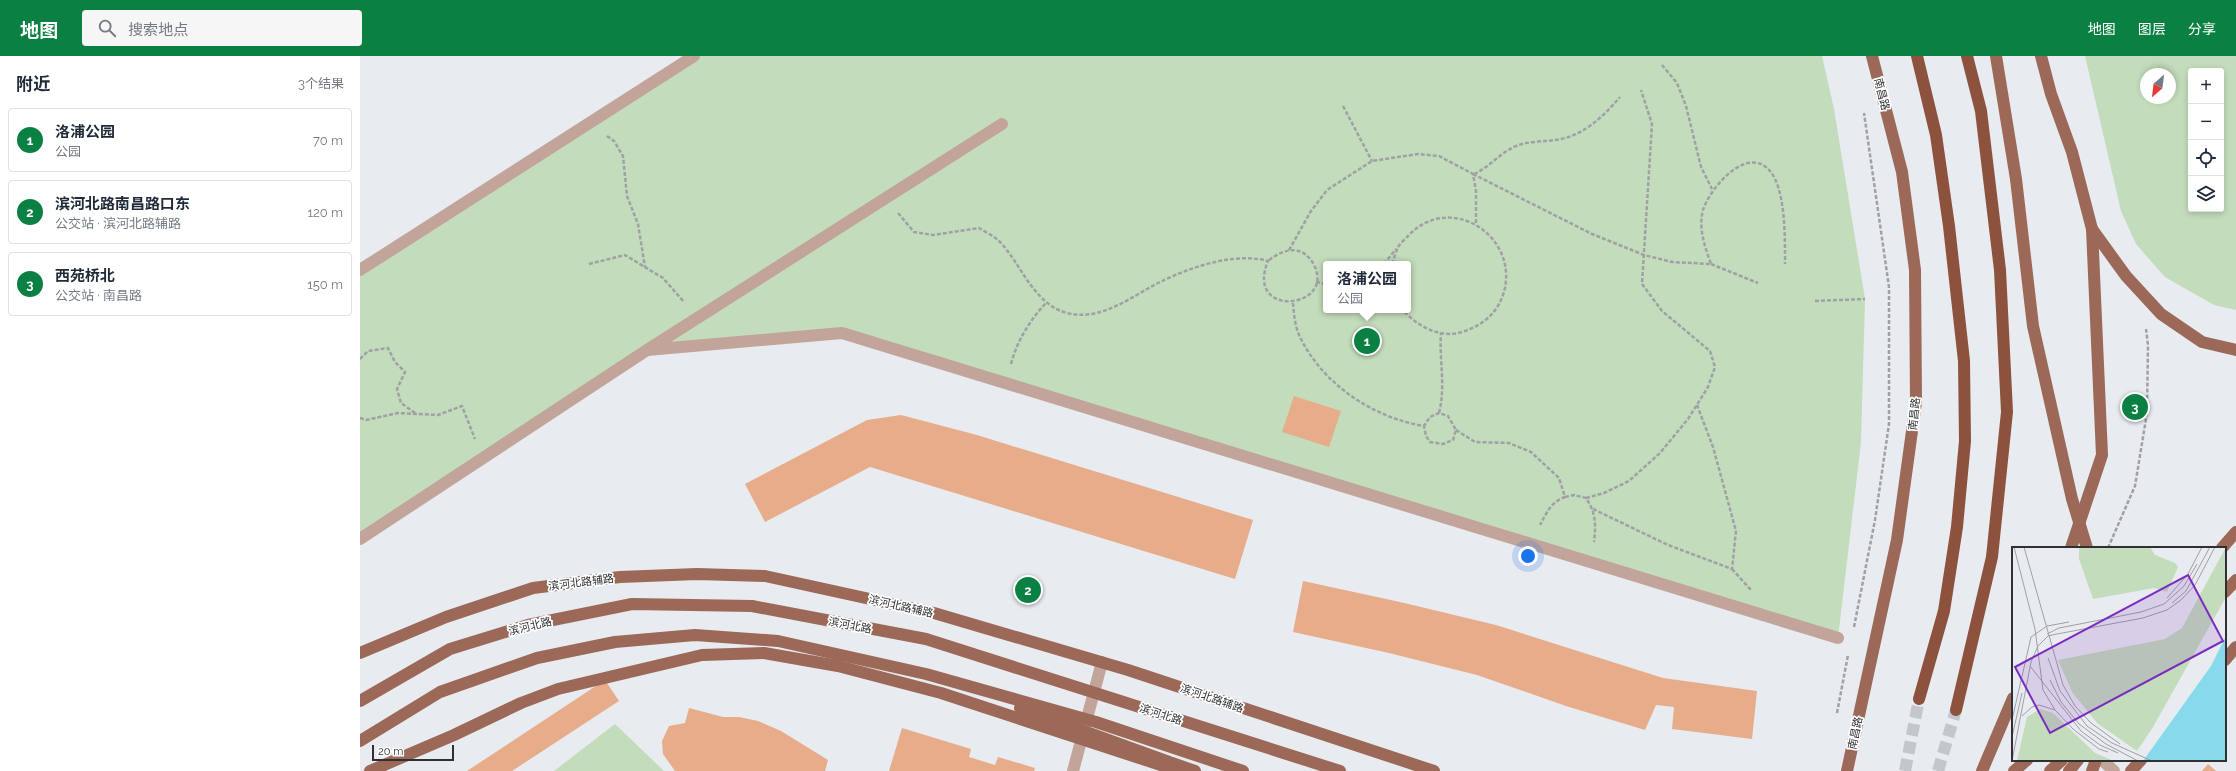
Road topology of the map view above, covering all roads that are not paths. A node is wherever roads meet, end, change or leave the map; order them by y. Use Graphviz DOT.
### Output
graph roads {
  1 [pos="694,56"];
  2 [pos="1872,56"];
  3 [pos="1917,56"];
  4 [pos="1967,56"];
  5 [pos="1996,56"];
  6 [pos="2041,56"];
  7 [pos="1002,124"];
  8 [pos="2092,229"];
  9 [pos="360,270"];
  10 [pos="647,350"];
  11 [pos="2236,350"];
  12 [pos="2236,532"];
  13 [pos="360,539"];
  14 [pos="2236,540"];
  15 [pos="2071,547"];
  16 [pos="2087,547"];
  17 [pos="2223,547"];
  18 [pos="2226,554"];
  19 [pos="2236,580"];
  20 [pos="2226,591"];
  21 [pos="1838,638"];
  22 [pos="2236,647"];
  23 [pos="360,653"];
  24 [pos="2226,659"];
  25 [pos="1102,662"];
  26 [pos="926,674"];
  27 [pos="1918,699"];
  28 [pos="2012,700"];
  29 [pos="360,701"];
  30 [pos="1956,710"];
  31 [pos="1082,739"];
  32 [pos="360,740"];
  33 [pos="2026,761"];
  34 [pos="2061,761"];
  35 [pos="2077,761"];
  36 [pos="2096,761"];
  37 [pos="2103,761"];
  38 [pos="2140,761"];
  39 [pos="370,771"];
  40 [pos="1073,771"];
  41 [pos="1179,771"];
  42 [pos="1195,771"];
  43 [pos="1243,771"];
  44 [pos="1340,771"];
  45 [pos="1434,771"];
  46 [pos="1847,771"];
  47 [pos="1982,771"];
  48 [pos="2014,771"];
  49 [pos="2050,771"];
  50 [pos="2069,771"];
  51 [pos="2092,771"];
  52 [pos="2114,771"];
  53 [pos="2131,771"];
  1 -- 9 [label="street"];
  2 -- 46 [label="main road, 南昌路"];
  3 -- 27 [label="highway"];
  4 -- 30 [label="highway"];
  5 -- 16 [label="main road, bridge"];
  6 -- 8 [label="main road"];
  7 -- 10 [label="street"];
  8 -- 11 [label="main road"];
  8 -- 15 [label="main road"];
  10 -- 13 [label="street"];
  10 -- 21 [label="street"];
  12 -- 17 [label="main road"];
  14 -- 18 [label="main road"];
  19 -- 20 [label="main road"];
  22 -- 24 [label="main road"];
  23 -- 25 [label="main road, 滨河北路辅路"];
  25 -- 31 [label="street"];
  25 -- 45 [label="main road, 滨河北路辅路"];
  26 -- 32 [label="main road, bridge"];
  26 -- 42 [label="main road, bridge"];
  26 -- 43 [label="main road, bridge"];
  28 -- 47 [label="main road"];
  29 -- 44 [label="main road, 滨河北路, bridge"];
  31 -- 39 [label="main road"];
  31 -- 40 [label="street"];
  31 -- 41 [label="main road"];
  33 -- 48 [label="main road"];
  34 -- 49 [label="main road"];
  35 -- 50 [label="main road"];
  36 -- 51 [label="main road"];
  37 -- 52 [label="street"];
  38 -- 53 [label="main road"];
}
